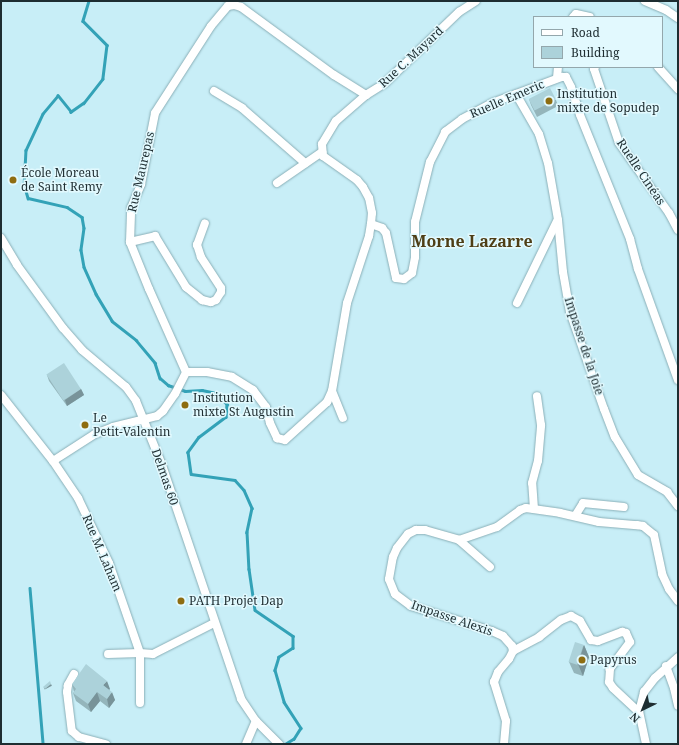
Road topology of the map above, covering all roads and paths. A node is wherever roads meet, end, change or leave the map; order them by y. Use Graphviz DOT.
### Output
graph roads {
  1 [pos="476,1"];
  2 [pos="645,1"];
  3 [pos="574,16"];
  4 [pos="585,16"];
  5 [pos="678,18"];
  6 [pos="558,68"];
  7 [pos="594,68"];
  8 [pos="659,68"];
  9 [pos="557,78"];
  10 [pos="678,89"];
  11 [pos="214,91"];
  12 [pos="516,94"];
  13 [pos="366,95"];
  14 [pos="322,152"];
  15 [pos="305,164"];
  16 [pos="277,183"];
  17 [pos="558,220"];
  18 [pos="205,223"];
  19 [pos="371,224"];
  20 [pos="678,230"];
  21 [pos="1,238"];
  22 [pos="130,242"];
  23 [pos="517,303"];
  24 [pos="186,372"];
  25 [pos="678,380"];
  26 [pos="332,391"];
  27 [pos="1,395"];
  28 [pos="536,396"];
  29 [pos="343,418"];
  30 [pos="144,420"];
  31 [pos="53,461"];
  32 [pos="678,506"];
  33 [pos="624,507"];
  34 [pos="534,509"];
  35 [pos="575,516"];
  36 [pos="459,540"];
  37 [pos="490,567"];
  38 [pos="678,601"];
  39 [pos="214,623"];
  40 [pos="513,650"];
  41 [pos="140,653"];
  42 [pos="108,654"];
  43 [pos="678,657"];
  44 [pos="666,666"];
  45 [pos="74,674"];
  46 [pos="140,703"];
  47 [pos="678,706"];
  48 [pos="639,712"];
  49 [pos="256,721"];
  50 [pos="106,744"];
  51 [pos="246,744"];
  52 [pos="279,744"];
  53 [pos="504,744"];
  54 [pos="646,744"];
  1 -- 13 [label="street, Rue C. Mayard"];
  2 -- 5 [label="street"];
  3 -- 4 [label="street"];
  6 -- 9 [label="street"];
  7 -- 20 [label="street, Ruelle Cinéas"];
  8 -- 10 [label="street"];
  9 -- 12 [label="street, Ruelle Emeric"];
  9 -- 25 [label="street, Ruelle Emeric"];
  11 -- 15 [label="street"];
  12 -- 17 [label="street, Impasse de la Joie"];
  12 -- 19 [label="street, Ruelle Emeric"];
  13 -- 14 [label="street, Rue C. Mayard"];
  13 -- 22 [label="street, Rue Maurepas"];
  14 -- 15 [label="street"];
  14 -- 19 [label="street"];
  15 -- 16 [label="street"];
  17 -- 23 [label="street"];
  17 -- 32 [label="street, Impasse de la Joie"];
  18 -- 22 [label="street"];
  19 -- 26 [label="street"];
  21 -- 30 [label="street, Delmas 60"];
  22 -- 24 [label="street, Rue Maurepas"];
  24 -- 26 [label="street"];
  24 -- 30 [label="street"];
  26 -- 29 [label="street"];
  27 -- 31 [label="street, Rue M. Laham"];
  28 -- 34 [label="street"];
  30 -- 31 [label="street"];
  30 -- 39 [label="street, Delmas 60"];
  31 -- 41 [label="street, Rue M. Laham"];
  33 -- 35 [label="street"];
  34 -- 35 [label="street"];
  34 -- 36 [label="street"];
  35 -- 38 [label="street"];
  36 -- 37 [label="street"];
  36 -- 40 [label="street, Impasse Alexis"];
  39 -- 41 [label="street"];
  39 -- 49 [label="street, Delmas 60"];
  40 -- 48 [label="street"];
  40 -- 53 [label="street"];
  41 -- 42 [label="street"];
  41 -- 46 [label="street, Rue M. Laham"];
  43 -- 44 [label="street"];
  44 -- 47 [label="street"];
  44 -- 48 [label="street"];
  45 -- 50 [label="street"];
  48 -- 54 [label="street"];
  49 -- 51 [label="street"];
  49 -- 52 [label="street, Delmas 60"];
}
